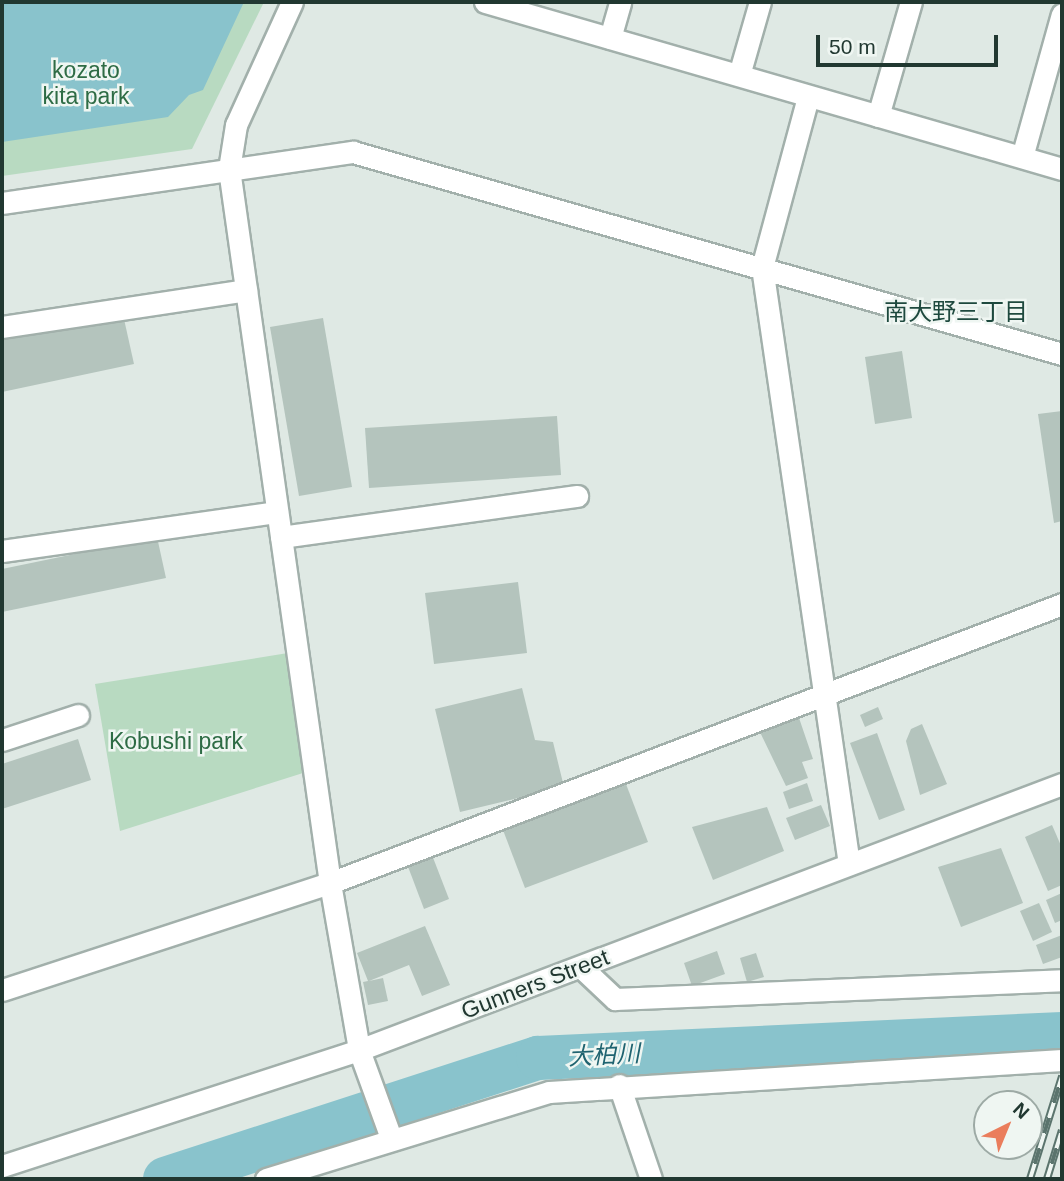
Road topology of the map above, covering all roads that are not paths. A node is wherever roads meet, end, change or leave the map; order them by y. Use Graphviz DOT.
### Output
graph roads {
  1 [pos="292,2"];
  2 [pos="485,2"];
  3 [pos="620,2"];
  4 [pos="760,2"];
  5 [pos="911,2"];
  6 [pos="1062,14"];
  7 [pos="610,38"];
  8 [pos="739,75"];
  9 [pos="808,97"];
  10 [pos="878,116"];
  11 [pos="1022,157"];
  12 [pos="229,169"];
  13 [pos="1062,169"];
  14 [pos="2,203"];
  15 [pos="762,267"];
  16 [pos="246,290"];
  17 [pos="2,327"];
  18 [pos="1062,354"];
  19 [pos="577,496"];
  20 [pos="277,512"];
  21 [pos="281,537"];
  22 [pos="2,551"];
  23 [pos="1062,604"];
  24 [pos="821,695"];
  25 [pos="78,715"];
  26 [pos="2,740"];
  27 [pos="1062,784"];
  28 [pos="849,864"];
  29 [pos="330,883"];
  30 [pos="581,967"];
  31 [pos="1062,980"];
  32 [pos="2,990"];
  33 [pos="359,1050"];
  34 [pos="1062,1060"];
  35 [pos="619,1085"];
  36 [pos="391,1139"];
  37 [pos="2,1166"];
  38 [pos="266,1179"];
  39 [pos="651,1179"];
  1 -- 12 [label="street"];
  2 -- 7 [label="street"];
  3 -- 7 [label="street"];
  4 -- 8 [label="street"];
  5 -- 10 [label="street"];
  6 -- 11 [label="street"];
  7 -- 8 [label="street"];
  8 -- 9 [label="street"];
  9 -- 10 [label="street"];
  9 -- 15 [label="street"];
  10 -- 11 [label="street"];
  11 -- 13 [label="street"];
  12 -- 14 [label="street"];
  12 -- 15 [label="street"];
  12 -- 16 [label="street"];
  15 -- 18 [label="street"];
  15 -- 24 [label="street"];
  16 -- 17 [label="street"];
  16 -- 20 [label="street"];
  19 -- 21 [label="street"];
  20 -- 21 [label="street"];
  20 -- 22 [label="street"];
  21 -- 29 [label="street"];
  23 -- 24 [label="street"];
  24 -- 28 [label="street"];
  24 -- 29 [label="street"];
  25 -- 26 [label="street"];
  27 -- 28 [label="street, Gunners Street"];
  28 -- 30 [label="street, Gunners Street"];
  29 -- 32 [label="street"];
  29 -- 33 [label="street"];
  30 -- 31 [label="street"];
  30 -- 33 [label="street, Gunners Street"];
  33 -- 36 [label="street"];
  33 -- 37 [label="street, Gunners Street"];
  34 -- 35 [label="street"];
  35 -- 36 [label="street"];
  35 -- 39 [label="street"];
  36 -- 38 [label="street"];
}
